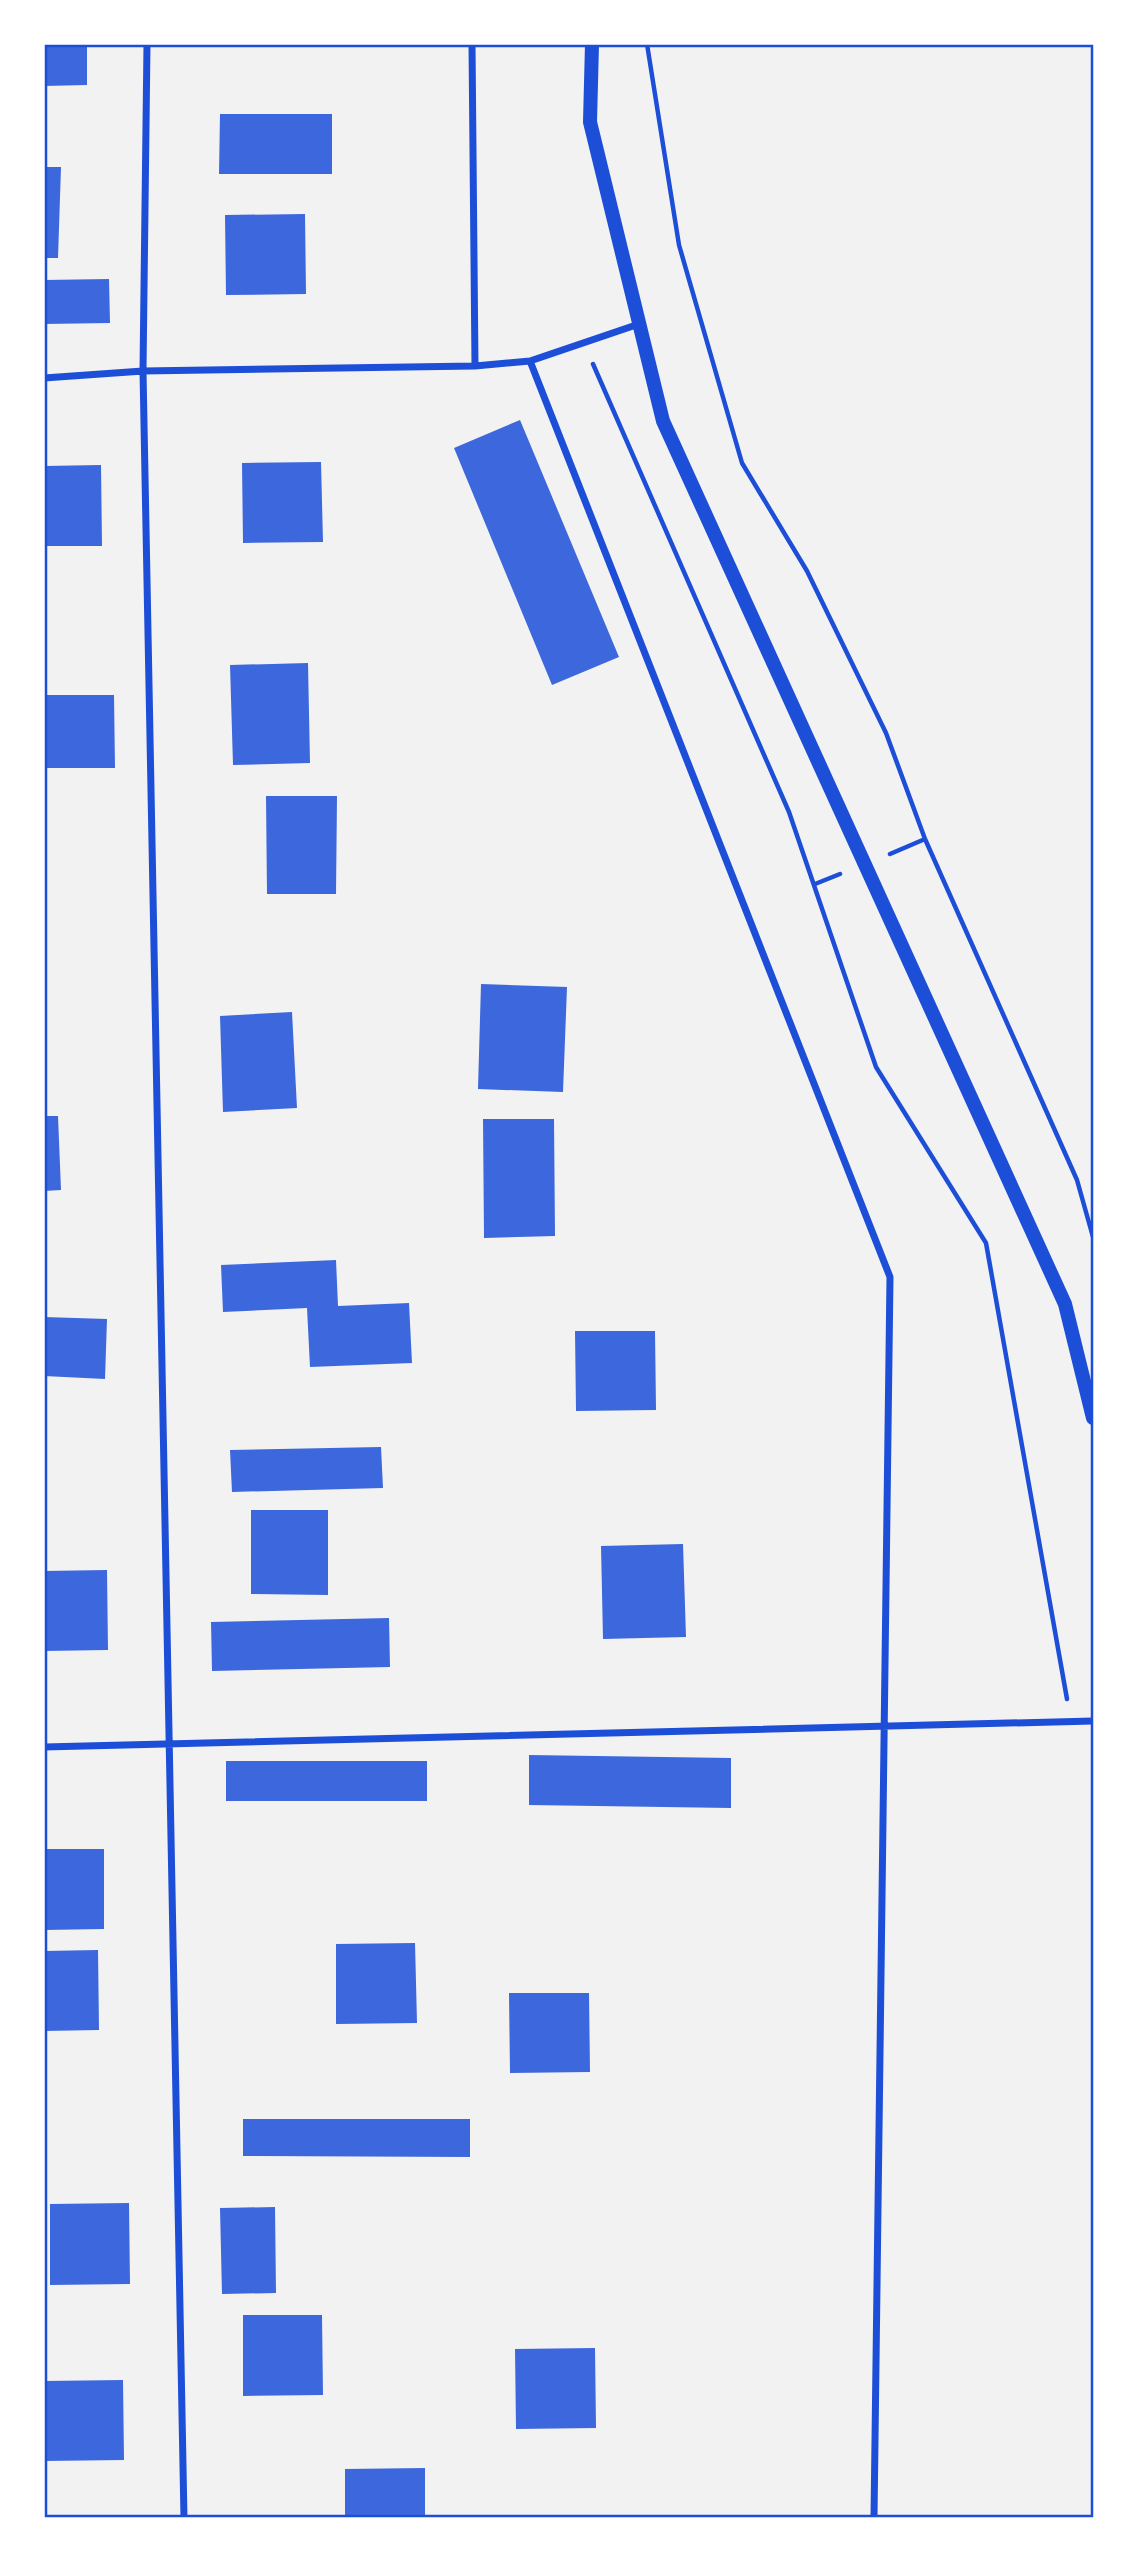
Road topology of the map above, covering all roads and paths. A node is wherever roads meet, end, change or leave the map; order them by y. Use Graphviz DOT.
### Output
graph roads {
  1 [pos="147,44"];
  2 [pos="472,44"];
  3 [pos="592,44"];
  4 [pos="647,44"];
  5 [pos="639,324"];
  6 [pos="583,342"];
  7 [pos="530,360"];
  8 [pos="475,366"];
  9 [pos="143,371"];
  10 [pos="44,377"];
  11 [pos="1093,1237"];
  12 [pos="1093,1418"];
  13 [pos="1071,1721"];
  14 [pos="1093,1721"];
  15 [pos="885,1724"];
  16 [pos="170,1745"];
  17 [pos="44,1747"];
  18 [pos="184,2518"];
  19 [pos="874,2518"];
  1 -- 9 [label="street"];
  2 -- 8 [label="street"];
  3 -- 5 [label="main road"];
  4 -- 11 [label="path"];
  5 -- 6 [label="street"];
  5 -- 12 [label="main road"];
  6 -- 7 [label="street"];
  6 -- 13 [label="path"];
  7 -- 8 [label="street"];
  7 -- 15 [label="street"];
  8 -- 9 [label="street"];
  9 -- 10 [label="street"];
  9 -- 16 [label="street"];
  13 -- 14 [label="street"];
  13 -- 15 [label="street"];
  15 -- 16 [label="street"];
  15 -- 19 [label="street"];
  16 -- 17 [label="street"];
  16 -- 18 [label="street"];
}
